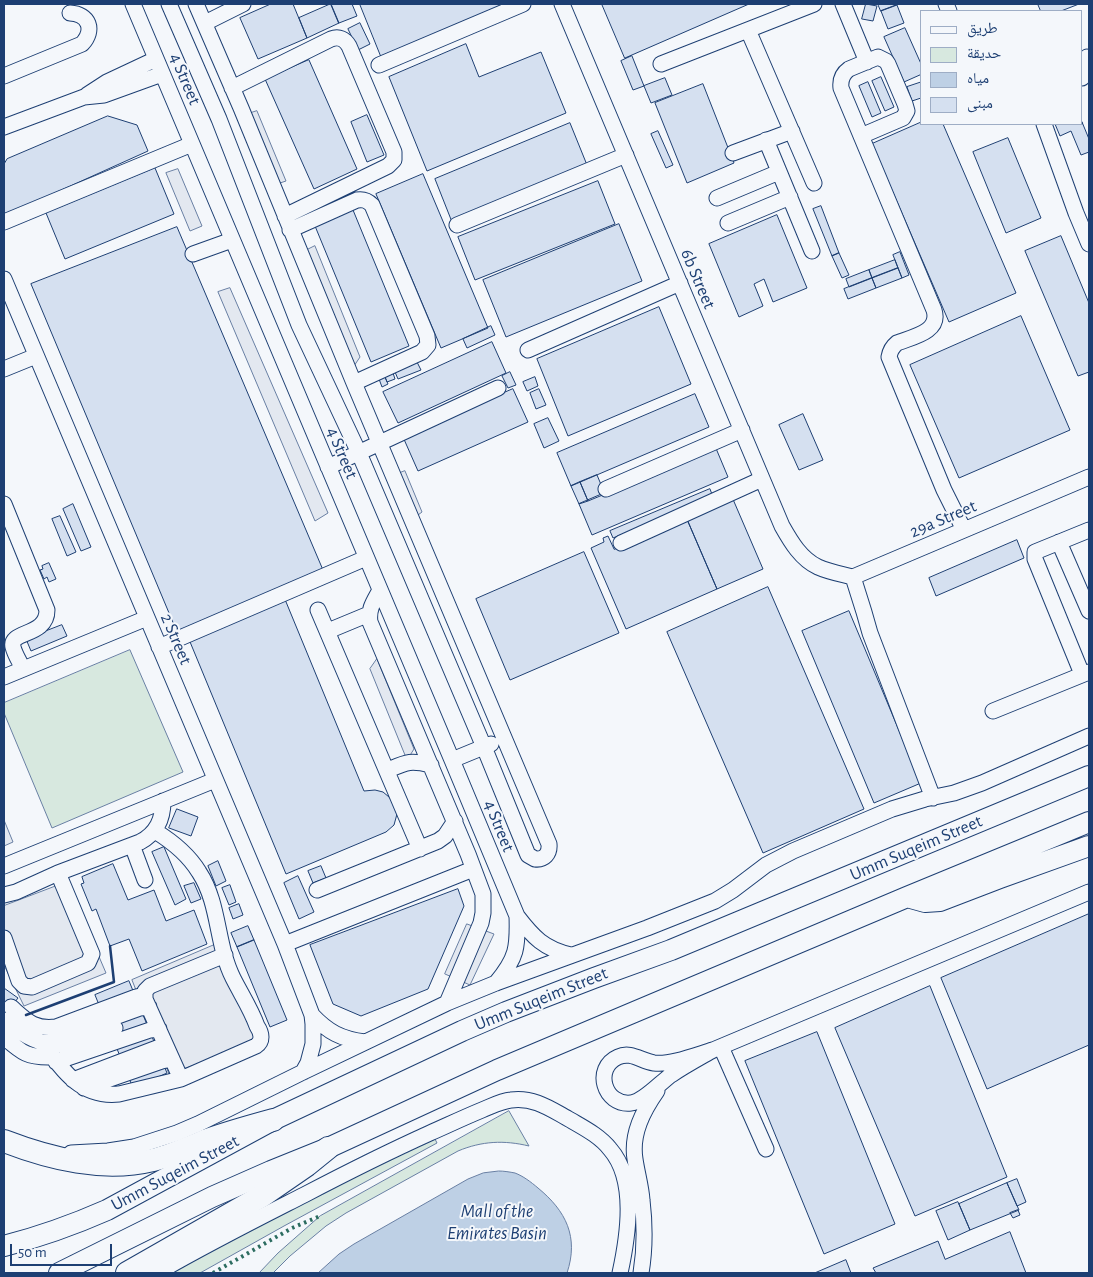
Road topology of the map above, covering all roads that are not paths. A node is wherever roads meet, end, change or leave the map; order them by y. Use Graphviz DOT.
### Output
graph roads {
  1 [pos="133,4"];
  2 [pos="169,4"];
  3 [pos="196,4"];
  4 [pos="243,4"];
  5 [pos="523,4"];
  6 [pos="562,4"];
  7 [pos="814,4"];
  8 [pos="843,4"];
  9 [pos="73,8"];
  10 [pos="204,23"];
  11 [pos="748,30"];
  12 [pos="1086,57"];
  13 [pos="156,60"];
  14 [pos="867,62"];
  15 [pos="661,64"];
  16 [pos="379,65"];
  17 [pos="162,74"];
  18 [pos="4,76"];
  19 [pos="1083,77"];
  20 [pos="232,88"];
  21 [pos="84,97"];
  22 [pos="241,108"];
  23 [pos="219,119"];
  24 [pos="1044,125"];
  25 [pos="4,127"];
  26 [pos="792,131"];
  27 [pos="861,136"];
  28 [pos="766,140"];
  29 [pos="192,144"];
  30 [pos="733,153"];
  31 [pos="626,154"];
  32 [pos="779,172"];
  33 [pos="814,183"];
  34 [pos="790,197"];
  35 [pos="717,198"];
  36 [pos="4,222"];
  37 [pos="287,223"];
  38 [pos="728,223"];
  39 [pos="457,225"];
  40 [pos="232,240"];
  41 [pos="1089,244"];
  42 [pos="812,250"];
  43 [pos="193,254"];
  44 [pos="4,279"];
  45 [pos="680,283"];
  46 [pos="528,350"];
  47 [pos="36,356"];
  48 [pos="4,369"];
  49 [pos="354,383"];
  50 [pos="498,388"];
  51 [pos="742,430"];
  52 [pos="380,443"];
  53 [pos="359,453"];
  54 [pos="328,467"];
  55 [pos="1089,477"];
  56 [pos="762,479"];
  57 [pos="606,489"];
  58 [pos="4,504"];
  59 [pos="964,530"];
  60 [pos="1089,530"];
  61 [pos="1059,542"];
  62 [pos="621,543"];
  63 [pos="366,558"];
  64 [pos="852,577"];
  65 [pos="380,590"];
  66 [pos="318,610"];
  67 [pos="1089,611"];
  68 [pos="369,614"];
  69 [pos="147,618"];
  70 [pos="328,631"];
  71 [pos="159,646"];
  72 [pos="23,669"];
  73 [pos="1086,673"];
  74 [pos="4,677"];
  75 [pos="993,712"];
  76 [pos="1089,736"];
  77 [pos="504,739"];
  78 [pos="484,747"];
  79 [pos="452,760"];
  80 [pos="431,765"];
  81 [pos="388,770"];
  82 [pos="1089,776"];
  83 [pos="216,780"];
  84 [pos="933,798"];
  85 [pos="163,801"];
  86 [pos="455,821"];
  87 [pos="1089,822"];
  88 [pos="155,831"];
  89 [pos="132,846"];
  90 [pos="487,846"];
  91 [pos="1089,846"];
  92 [pos="420,849"];
  93 [pos="468,854"];
  94 [pos="4,866"];
  95 [pos="473,868"];
  96 [pos="58,873"];
  97 [pos="145,880"];
  98 [pos="317,890"];
  99 [pos="1089,892"];
  100 [pos="4,895"];
  101 [pos="907,897"];
  102 [pos="517,916"];
  103 [pos="4,938"];
  104 [pos="285,944"];
  105 [pos="7,955"];
  106 [pos="225,955"];
  107 [pos="571,955"];
  108 [pos="496,983"];
  109 [pos="447,1003"];
  110 [pos="7,1013"];
  111 [pos="312,1014"];
  112 [pos="158,1027"];
  113 [pos="4,1037"];
  114 [pos="365,1042"];
  115 [pos="42,1043"];
  116 [pos="717,1048"];
  117 [pos="66,1072"];
  118 [pos="303,1072"];
  119 [pos="672,1074"];
  120 [pos="181,1079"];
  121 [pos="274,1120"];
  122 [pos="4,1141"];
  123 [pos="328,1148"];
  124 [pos="766,1149"];
  125 [pos="30,1150"];
  126 [pos="4,1246"];
  127 [pos="59,1273"];
  128 [pos="127,1273"];
  129 [pos="157,1273"];
  130 [pos="620,1273"];
  131 [pos="641,1273"];
  1 -- 13 [label="street, 4 Street"];
  2 -- 23 [label="street"];
  3 -- 10 [label="street"];
  4 -- 10 [label="street"];
  5 -- 16 [label="street"];
  6 -- 31 [label="street, 6b Street"];
  7 -- 11 [label="street"];
  8 -- 14 [label="street"];
  9 -- 18 [label="street"];
  10 -- 20 [label="street"];
  11 -- 15 [label="street"];
  11 -- 26 [label="street"];
  12 -- 19 [label="street"];
  13 -- 17 [label="street, 4 Street"];
  13 -- 21 [label="street"];
  14 -- 27 [label="street"];
  14 -- 27 [label="street"];
  17 -- 21 [label="street"];
  17 -- 29 [label="street, 4 Street"];
  20 -- 22 [label="street"];
  20 -- 37 [label="street"];
  21 -- 25 [label="street"];
  22 -- 23 [label="street"];
  22 -- 37 [label="street"];
  23 -- 53 [label="street"];
  24 -- 41 [label="street"];
  26 -- 28 [label="street"];
  26 -- 33 [label="street"];
  27 -- 59 [label="street"];
  28 -- 30 [label="street"];
  28 -- 32 [label="street"];
  29 -- 36 [label="street"];
  29 -- 40 [label="street, 4 Street"];
  31 -- 39 [label="street"];
  31 -- 45 [label="street, 6b Street"];
  32 -- 34 [label="street"];
  32 -- 35 [label="street"];
  34 -- 38 [label="street"];
  34 -- 42 [label="street"];
  37 -- 49 [label="street"];
  37 -- 49 [label="street"];
  40 -- 43 [label="street"];
  40 -- 54 [label="street, 4 Street"];
  44 -- 47 [label="street, 2 Street"];
  45 -- 46 [label="street"];
  45 -- 51 [label="street, 6b Street"];
  47 -- 48 [label="street"];
  47 -- 69 [label="street, 2 Street"];
  49 -- 52 [label="street"];
  50 -- 52 [label="street"];
  51 -- 56 [label="street, 6b Street"];
  51 -- 57 [label="street"];
  52 -- 53 [label="street"];
  52 -- 77 [label="street"];
  53 -- 54 [label="street"];
  53 -- 78 [label="street"];
  54 -- 63 [label="street, 4 Street"];
  55 -- 59 [label="street, 29a Street"];
  56 -- 62 [label="street"];
  56 -- 64 [label="street, 6b Street"];
  58 -- 72 [label="street"];
  59 -- 64 [label="street, 29a Street"];
  60 -- 61 [label="street"];
  61 -- 67 [label="street"];
  61 -- 73 [label="street"];
  63 -- 65 [label="street, 4 Street"];
  63 -- 71 [label="street"];
  64 -- 84 [label="street"];
  65 -- 68 [label="street"];
  65 -- 79 [label="street, 4 Street"];
  66 -- 70 [label="street"];
  68 -- 70 [label="street"];
  68 -- 80 [label="street"];
  69 -- 71 [label="street, 2 Street"];
  69 -- 72 [label="street"];
  70 -- 81 [label="street"];
  71 -- 83 [label="street, 2 Street"];
  72 -- 74 [label="street"];
  73 -- 75 [label="street"];
  76 -- 84 [label="street"];
  77 -- 78 [label="street"];
  77 -- 78 [label="street"];
  78 -- 79 [label="street"];
  79 -- 90 [label="street, 4 Street"];
  80 -- 81 [label="street"];
  80 -- 86 [label="street"];
  81 -- 92 [label="street"];
  82 -- 121 [label="main road, Umm Suqeim Street"];
  83 -- 85 [label="street"];
  83 -- 104 [label="street, 2 Street"];
  84 -- 107 [label="street"];
  85 -- 88 [label="street"];
  85 -- 94 [label="street"];
  86 -- 92 [label="street"];
  86 -- 93 [label="street"];
  87 -- 101 [label="main road, Umm Suqeim Street"];
  88 -- 89 [label="street"];
  88 -- 106 [label="street"];
  89 -- 96 [label="street"];
  89 -- 97 [label="street"];
  90 -- 93 [label="street"];
  90 -- 102 [label="street, 4 Street"];
  91 -- 101 [label="main road"];
  92 -- 98 [label="street"];
  93 -- 95 [label="street"];
  95 -- 104 [label="street"];
  95 -- 109 [label="street"];
  96 -- 100 [label="street"];
  96 -- 105 [label="street"];
  99 -- 116 [label="street"];
  101 -- 123 [label="main road, Umm Suqeim Street"];
  102 -- 107 [label="street, 4 Street"];
  102 -- 108 [label="street, 4 Street"];
  103 -- 105 [label="street"];
  104 -- 111 [label="street, 2 Street"];
  106 -- 112 [label="street"];
  106 -- 120 [label="street"];
  107 -- 108 [label="street"];
  108 -- 109 [label="street"];
  109 -- 114 [label="street"];
  110 -- 112 [label="street"];
  110 -- 115 [label="street"];
  111 -- 114 [label="street, 2 Street"];
  111 -- 118 [label="street, 2 Street"];
  112 -- 115 [label="street"];
  112 -- 117 [label="street"];
  112 -- 117 [label="street"];
  112 -- 120 [label="street"];
  113 -- 117 [label="street"];
  114 -- 118 [label="street"];
  115 -- 117 [label="street"];
  116 -- 119 [label="street"];
  116 -- 119 [label="street"];
  116 -- 124 [label="street"];
  117 -- 120 [label="street"];
  118 -- 125 [label="street"];
  119 -- 131 [label="street"];
  121 -- 125 [label="highway"];
  121 -- 126 [label="main road, Umm Suqeim Street"];
  122 -- 125 [label="highway"];
  123 -- 127 [label="main road, Umm Suqeim Street"];
  123 -- 128 [label="highway"];
  129 -- 130 [label="street"];
}
